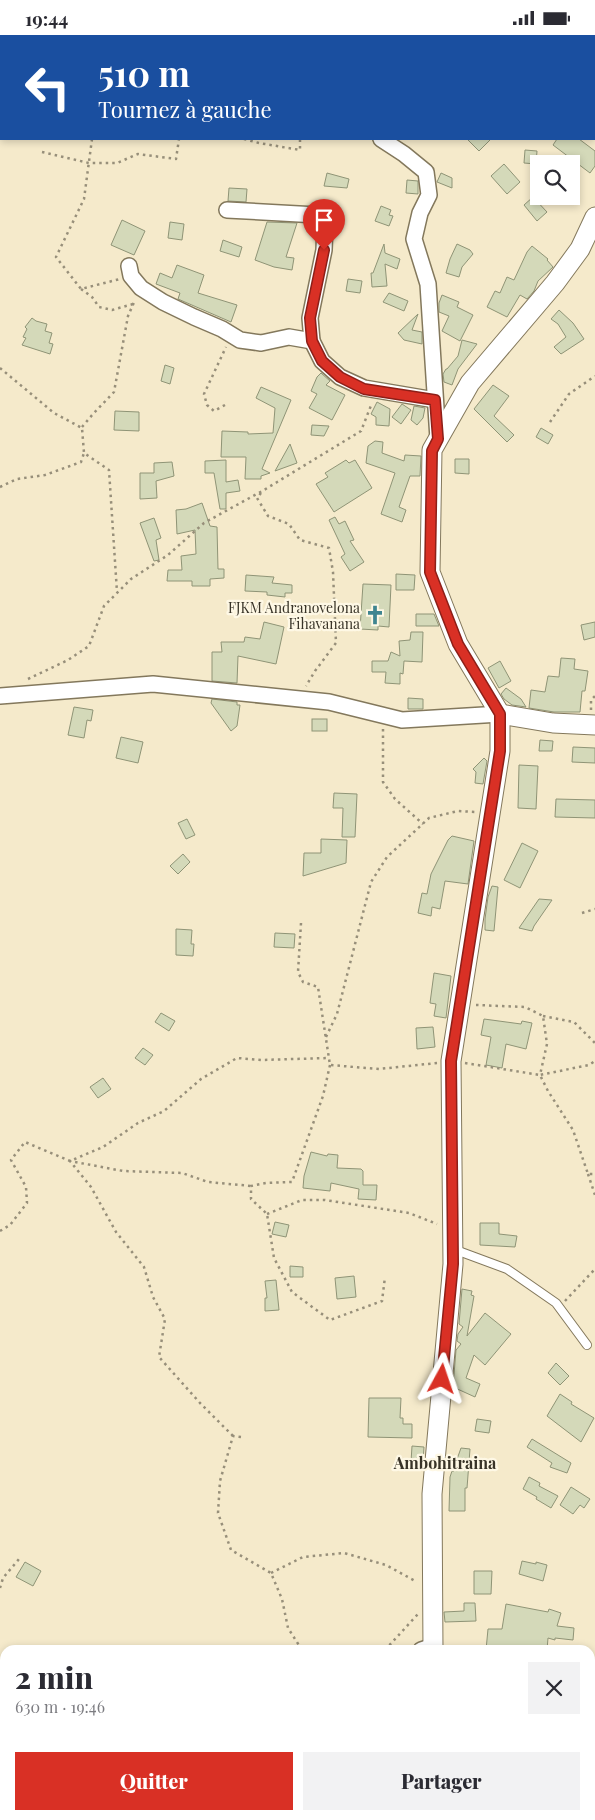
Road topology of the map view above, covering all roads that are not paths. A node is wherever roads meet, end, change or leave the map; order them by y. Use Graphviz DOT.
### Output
graph roads {
  1 [pos="382,140"];
  2 [pos="227,210"];
  3 [pos="595,217"];
  4 [pos="134,277"];
  5 [pos="312,341"];
  6 [pos="435,400"];
  7 [pos="438,439"];
  8 [pos="0,696"];
  9 [pos="500,714"];
  10 [pos="595,725"];
  11 [pos="453,1249"];
  12 [pos="587,1345"];
  13 [pos="429,1645"];
  1 -- 6 [label="street"];
  2 -- 5 [label="street"];
  3 -- 7 [label="street"];
  4 -- 5 [label="street"];
  5 -- 6 [label="street"];
  6 -- 7 [label="street"];
  7 -- 9 [label="street"];
  8 -- 9 [label="street"];
  9 -- 10 [label="street"];
  9 -- 11 [label="street"];
  11 -- 12 [label="lane"];
  11 -- 13 [label="street"];
}
